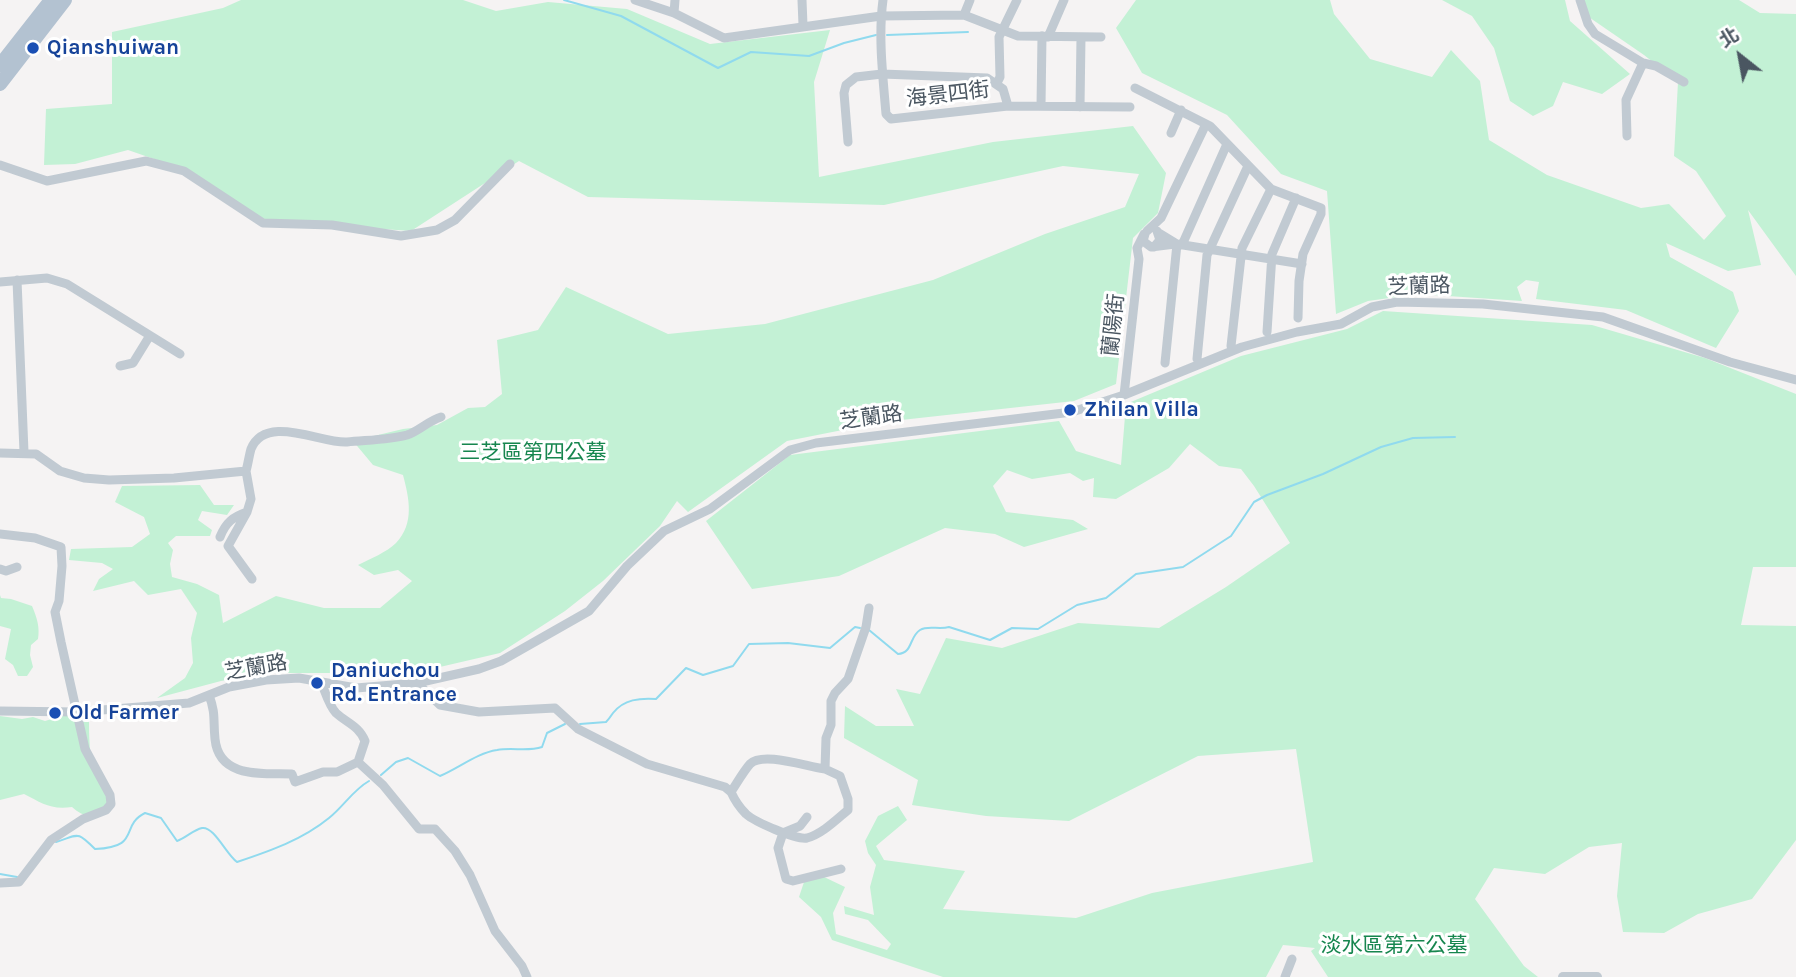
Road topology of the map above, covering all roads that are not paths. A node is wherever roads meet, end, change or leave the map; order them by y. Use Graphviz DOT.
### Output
graph roads {
  1 [pos="51,0"];
  2 [pos="65,0"];
  3 [pos="635,0"];
  4 [pos="675,0"];
  5 [pos="803,0"];
  6 [pos="883,0"];
  7 [pos="970,0"];
  8 [pos="1017,0"];
  9 [pos="1063,0"];
  10 [pos="1580,0"];
  11 [pos="674,13"];
  12 [pos="964,15"];
  13 [pos="881,16"];
  14 [pos="803,25"];
  15 [pos="1002,30"];
  16 [pos="1045,36"];
  17 [pos="1081,37"];
  18 [pos="1101,37"];
  19 [pos="1643,63"];
  20 [pos="0,65"];
  21 [pos="882,74"];
  22 [pos="1684,82"];
  23 [pos="997,83"];
  24 [pos="0,84"];
  25 [pos="1135,88"];
  26 [pos="1008,106"];
  27 [pos="1041,106"];
  28 [pos="1080,107"];
  29 [pos="1130,107"];
  30 [pos="1181,110"];
  31 [pos="1206,124"];
  32 [pos="1171,133"];
  33 [pos="1627,136"];
  34 [pos="848,142"];
  35 [pos="1227,145"];
  36 [pos="510,164"];
  37 [pos="0,165"];
  38 [pos="1248,166"];
  39 [pos="1271,189"];
  40 [pos="1296,198"];
  41 [pos="1145,233"];
  42 [pos="1159,233"];
  43 [pos="1179,244"];
  44 [pos="1152,247"];
  45 [pos="1209,249"];
  46 [pos="1240,254"];
  47 [pos="1139,259"];
  48 [pos="1271,259"];
  49 [pos="1302,264"];
  50 [pos="17,280"];
  51 [pos="0,282"];
  52 [pos="1298,318"];
  53 [pos="1267,332"];
  54 [pos="149,337"];
  55 [pos="1231,346"];
  56 [pos="180,354"];
  57 [pos="1197,359"];
  58 [pos="1165,363"];
  59 [pos="120,366"];
  60 [pos="1796,380"];
  61 [pos="1124,395"];
  62 [pos="441,417"];
  63 [pos="24,452"];
  64 [pos="0,453"];
  65 [pos="246,471"];
  66 [pos="247,512"];
  67 [pos="0,534"];
  68 [pos="220,537"];
  69 [pos="17,568"];
  70 [pos="0,569"];
  71 [pos="252,579"];
  72 [pos="869,608"];
  73 [pos="321,682"];
  74 [pos="417,683"];
  75 [pos="209,695"];
  76 [pos="0,711"];
  77 [pos="77,712"];
  78 [pos="359,762"];
  79 [pos="825,769"];
  80 [pos="731,792"];
  81 [pos="807,817"];
  82 [pos="783,833"];
  83 [pos="841,869"];
  84 [pos="0,883"];
  85 [pos="1292,959"];
  86 [pos="527,977"];
  87 [pos="1285,977"];
  88 [pos="1563,977"];
  89 [pos="1597,977"];
  1 -- 20 [label="main road"];
  2 -- 24 [label="main road"];
  3 -- 11 [label="street"];
  4 -- 11 [label="street"];
  5 -- 14 [label="street"];
  6 -- 13 [label="street, 海景四街"];
  7 -- 12 [label="street"];
  8 -- 15 [label="street"];
  9 -- 16 [label="street"];
  10 -- 19 [label="street"];
  11 -- 14 [label="street"];
  12 -- 13 [label="street"];
  12 -- 15 [label="street"];
  13 -- 14 [label="street"];
  13 -- 21 [label="street, 海景四街"];
  15 -- 16 [label="street"];
  15 -- 23 [label="street"];
  16 -- 17 [label="street"];
  16 -- 27 [label="street"];
  17 -- 18 [label="street"];
  17 -- 28 [label="street"];
  19 -- 22 [label="street"];
  19 -- 33 [label="street"];
  21 -- 23 [label="street"];
  21 -- 26 [label="street, 海景四街"];
  21 -- 34 [label="street"];
  23 -- 26 [label="street"];
  25 -- 30 [label="street"];
  26 -- 27 [label="street, 海景四街"];
  27 -- 28 [label="street, 海景四街"];
  28 -- 29 [label="street, 海景四街"];
  30 -- 31 [label="street"];
  30 -- 32 [label="street"];
  31 -- 35 [label="street"];
  31 -- 41 [label="street, 蘭陽街"];
  35 -- 38 [label="street"];
  35 -- 43 [label="street"];
  36 -- 37 [label="street"];
  38 -- 39 [label="street"];
  38 -- 45 [label="street"];
  39 -- 40 [label="street"];
  39 -- 46 [label="street"];
  40 -- 48 [label="street"];
  40 -- 49 [label="street"];
  41 -- 42 [label="street"];
  41 -- 44 [label="street"];
  41 -- 47 [label="street, 蘭陽街"];
  42 -- 43 [label="street"];
  42 -- 44 [label="street"];
  43 -- 44 [label="street"];
  43 -- 45 [label="street"];
  43 -- 58 [label="street"];
  44 -- 47 [label="street"];
  45 -- 46 [label="street"];
  45 -- 57 [label="street"];
  46 -- 48 [label="street"];
  46 -- 55 [label="street"];
  47 -- 61 [label="street, 蘭陽街"];
  48 -- 49 [label="street"];
  48 -- 53 [label="street"];
  49 -- 52 [label="street"];
  50 -- 51 [label="street"];
  50 -- 54 [label="street"];
  50 -- 63 [label="street"];
  54 -- 56 [label="street"];
  54 -- 59 [label="street"];
  60 -- 61 [label="street, 芝蘭路"];
  61 -- 74 [label="street, 芝蘭路"];
  62 -- 65 [label="street"];
  63 -- 64 [label="street"];
  63 -- 65 [label="street"];
  65 -- 66 [label="street"];
  66 -- 68 [label="street"];
  66 -- 71 [label="street"];
  67 -- 77 [label="street"];
  69 -- 70 [label="street"];
  72 -- 79 [label="street"];
  73 -- 74 [label="street, 芝蘭路"];
  73 -- 75 [label="street, 芝蘭路"];
  73 -- 78 [label="street"];
  74 -- 80 [label="street"];
  75 -- 77 [label="street, 芝蘭路"];
  75 -- 78 [label="street"];
  76 -- 77 [label="street, 芝蘭路"];
  77 -- 84 [label="street"];
  78 -- 86 [label="street"];
  79 -- 80 [label="street"];
  79 -- 82 [label="street"];
  80 -- 82 [label="street"];
  81 -- 82 [label="street"];
  82 -- 83 [label="street"];
  85 -- 87 [label="street"];
  88 -- 89 [label="street"];
}
